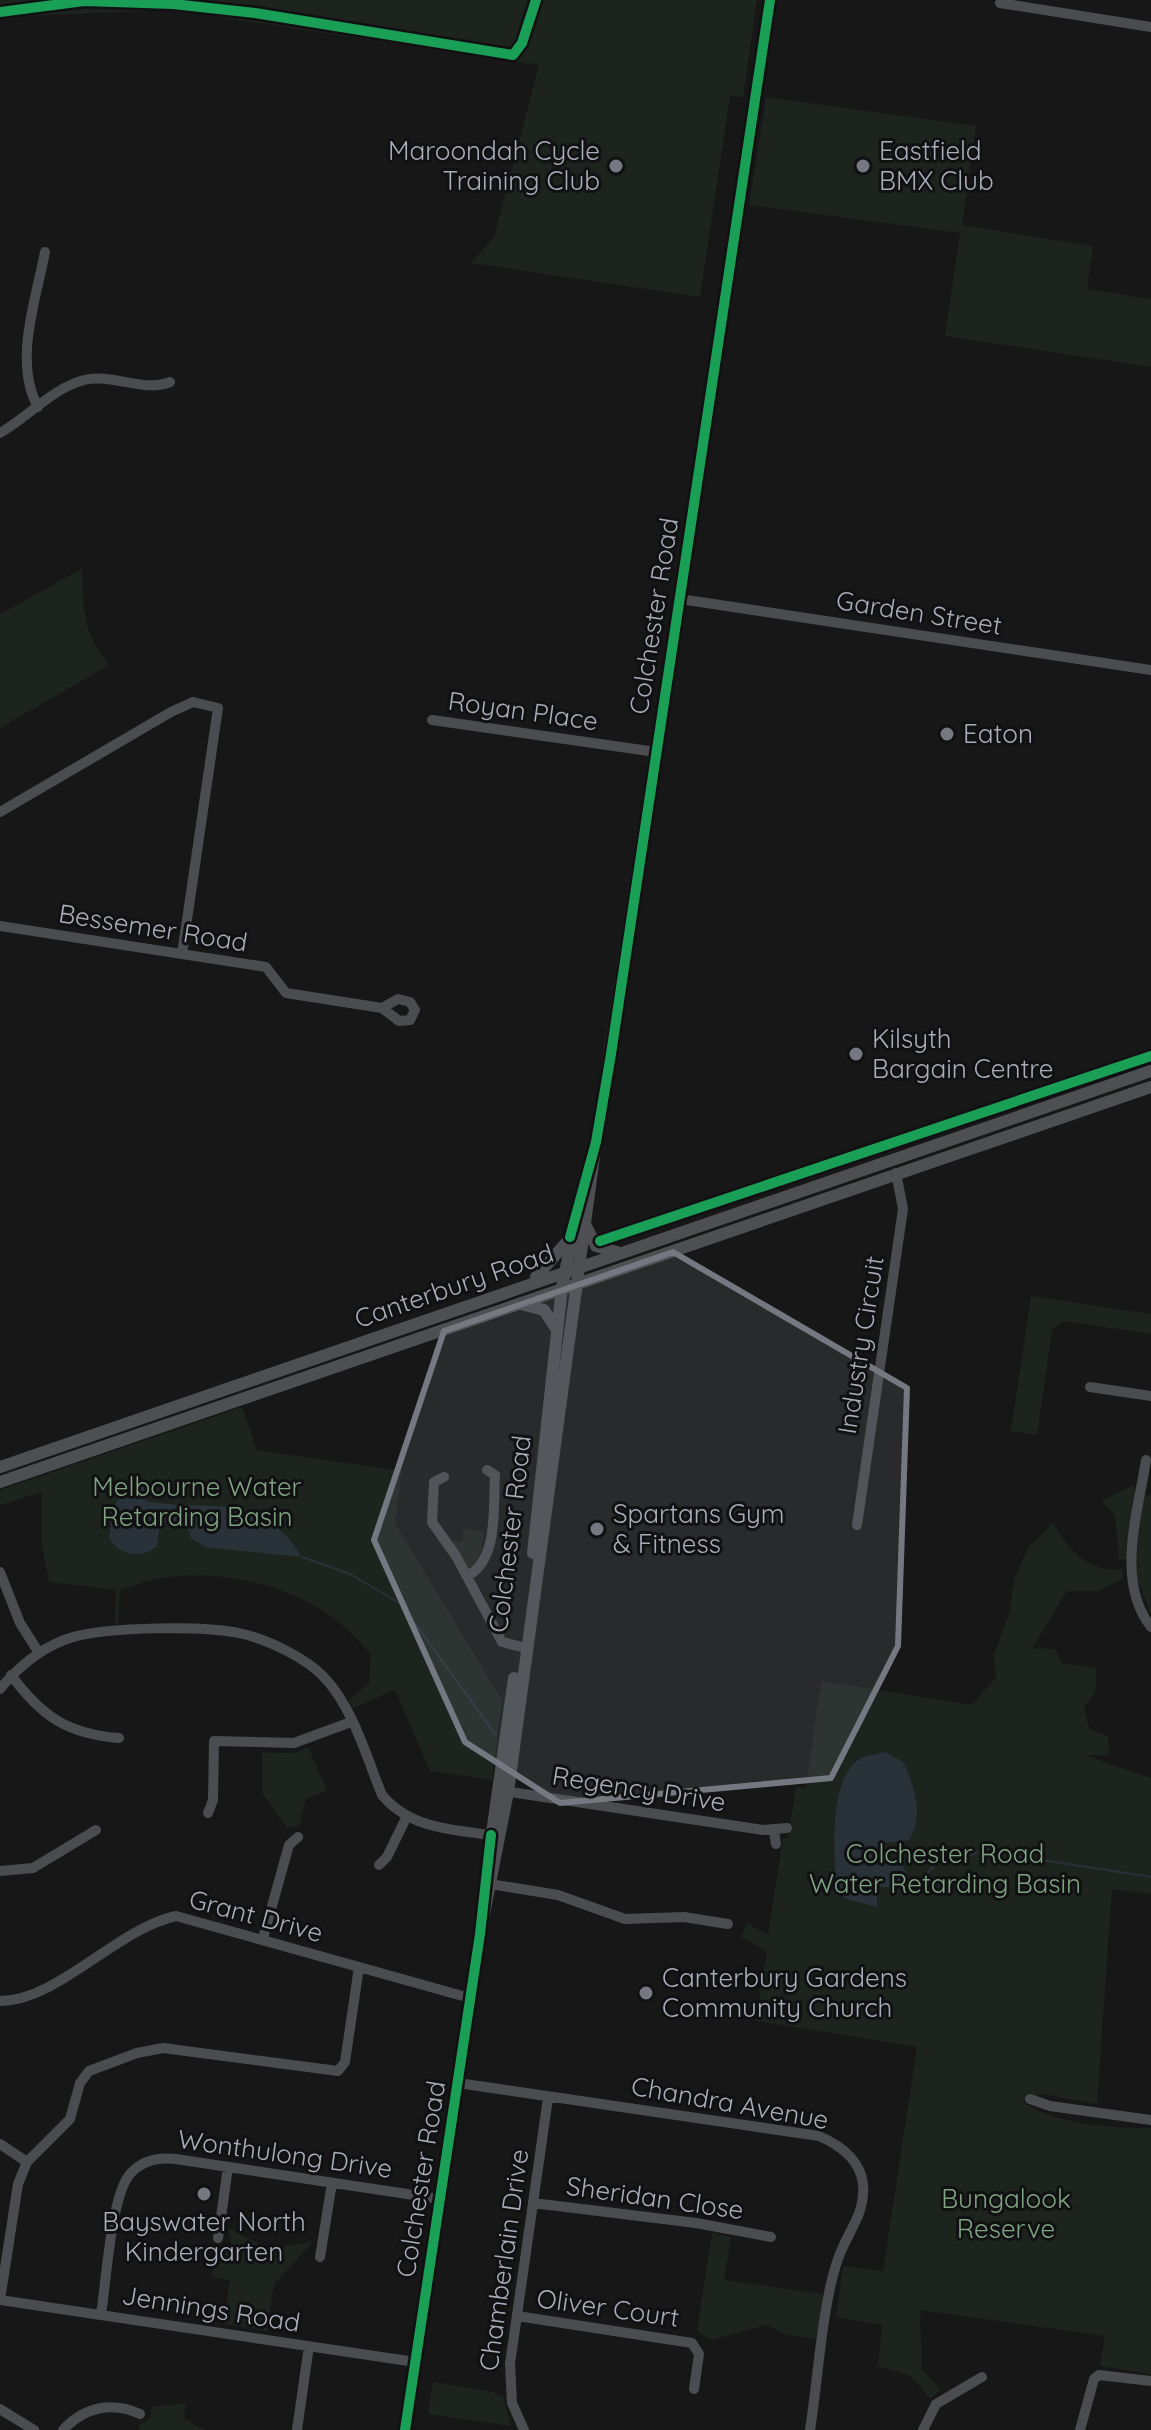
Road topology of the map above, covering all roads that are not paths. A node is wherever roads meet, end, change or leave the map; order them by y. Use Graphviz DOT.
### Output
graph roads {
  1 [pos="770,0"];
  2 [pos="1000,3"];
  3 [pos="1151,27"];
  4 [pos="45,252"];
  5 [pos="170,382"];
  6 [pos="38,407"];
  7 [pos="0,433"];
  8 [pos="680,599"];
  9 [pos="1151,670"];
  10 [pos="432,720"];
  11 [pos="656,752"];
  12 [pos="0,812"];
  13 [pos="0,926"];
  14 [pos="182,954"];
  15 [pos="382,1008"];
  16 [pos="1151,1071"];
  17 [pos="1125,1080"];
  18 [pos="1151,1087"];
  19 [pos="1129,1094"];
  20 [pos="596,1142"];
  21 [pos="896,1173"];
  22 [pos="585,1223"];
  23 [pos="570,1237"];
  24 [pos="618,1253"];
  25 [pos="578,1266"];
  26 [pos="565,1271"];
  27 [pos="576,1282"];
  28 [pos="522,1285"];
  29 [pos="562,1287"];
  30 [pos="513,1304"];
  31 [pos="419,1321"];
  32 [pos="557,1330"];
  33 [pos="425,1337"];
  34 [pos="302,1363"];
  35 [pos="306,1377"];
  36 [pos="1090,1387"];
  37 [pos="1151,1396"];
  38 [pos="51,1449"];
  39 [pos="1146,1460"];
  40 [pos="55,1463"];
  41 [pos="0,1467"];
  42 [pos="491,1472"];
  43 [pos="444,1477"];
  44 [pos="0,1482"];
  45 [pos="857,1525"];
  46 [pos="0,1572"];
  47 [pos="467,1576"];
  48 [pos="1151,1627"];
  49 [pos="523,1647"];
  50 [pos="39,1653"];
  51 [pos="11,1675"];
  52 [pos="0,1689"];
  53 [pos="351,1722"];
  54 [pos="119,1738"];
  55 [pos="503,1791"];
  56 [pos="208,1813"];
  57 [pos="406,1818"];
  58 [pos="787,1828"];
  59 [pos="96,1830"];
  60 [pos="774,1831"];
  61 [pos="496,1836"];
  62 [pos="298,1837"];
  63 [pos="776,1844"];
  64 [pos="379,1865"];
  65 [pos="0,1871"];
  66 [pos="488,1884"];
  67 [pos="728,1924"];
  68 [pos="263,1938"];
  69 [pos="359,1967"];
  70 [pos="470,1998"];
  71 [pos="0,2001"];
  72 [pos="458,2083"];
  73 [pos="548,2098"];
  74 [pos="1030,2099"];
  75 [pos="1151,2120"];
  76 [pos="0,2144"];
  77 [pos="27,2162"];
  78 [pos="228,2167"];
  79 [pos="332,2183"];
  80 [pos="440,2199"];
  81 [pos="533,2203"];
  82 [pos="773,2236"];
  83 [pos="218,2238"];
  84 [pos="320,2257"];
  85 [pos="0,2300"];
  86 [pos="101,2315"];
  87 [pos="517,2316"];
  88 [pos="309,2346"];
  89 [pos="415,2362"];
  90 [pos="982,2377"];
  91 [pos="1151,2381"];
  92 [pos="694,2389"];
  93 [pos="0,2409"];
  94 [pos="140,2414"];
  95 [pos="522,2429"];
  96 [pos="34,2430"];
  97 [pos="63,2430"];
  98 [pos="297,2430"];
  99 [pos="405,2430"];
  100 [pos="810,2430"];
  101 [pos="923,2430"];
  102 [pos="1080,2430"];
  1 -- 8 [label="main road, Colchester Road"];
  2 -- 3 [label="street"];
  4 -- 6 [label="street"];
  5 -- 6 [label="street"];
  6 -- 7 [label="street"];
  8 -- 9 [label="street, Garden Street"];
  8 -- 11 [label="main road, Colchester Road"];
  10 -- 11 [label="street, Royan Place"];
  11 -- 20 [label="main road, Colchester Road"];
  12 -- 14 [label="street"];
  13 -- 14 [label="street, Bessemer Road"];
  14 -- 15 [label="street, Bessemer Road"];
  16 -- 17 [label="main road, Canterbury Road"];
  17 -- 19 [label="main road"];
  17 -- 24 [label="main road, Canterbury Road"];
  18 -- 19 [label="main road, Canterbury Road"];
  19 -- 21 [label="main road, Canterbury Road"];
  20 -- 22 [label="main road, Colchester Road"];
  20 -- 23 [label="main road, Colchester Road"];
  21 -- 27 [label="main road, Canterbury Road"];
  21 -- 45 [label="street, Industry Circuit"];
  22 -- 24 [label="main road"];
  22 -- 25 [label="main road, Colchester Road"];
  23 -- 26 [label="main road, Colchester Road"];
  23 -- 28 [label="main road"];
  24 -- 25 [label="main road, Canterbury Road"];
  25 -- 26 [label="main road, Canterbury Road"];
  25 -- 27 [label="main road, Colchester Road"];
  26 -- 28 [label="main road, Canterbury Road"];
  26 -- 29 [label="main road, Colchester Road"];
  27 -- 29 [label="main road, Canterbury Road"];
  27 -- 49 [label="main road, Colchester Road"];
  28 -- 31 [label="main road, Canterbury Road"];
  29 -- 30 [label="main road, Canterbury Road"];
  29 -- 32 [label="main road, Colchester Road"];
  30 -- 32 [label="main road"];
  30 -- 33 [label="main road, Canterbury Road"];
  31 -- 33 [label="main road"];
  31 -- 34 [label="main road, Canterbury Road"];
  32 -- 49 [label="main road, Colchester Road"];
  33 -- 35 [label="main road, Canterbury Road"];
  34 -- 35 [label="street"];
  34 -- 38 [label="main road, Canterbury Road"];
  35 -- 40 [label="main road, Canterbury Road"];
  36 -- 37 [label="street"];
  38 -- 40 [label="main road"];
  38 -- 41 [label="main road, Canterbury Road"];
  39 -- 48 [label="street"];
  40 -- 44 [label="main road, Canterbury Road"];
  42 -- 47 [label="street"];
  43 -- 47 [label="street"];
  46 -- 50 [label="street"];
  47 -- 49 [label="street"];
  49 -- 55 [label="main road, Colchester Road"];
  50 -- 51 [label="street"];
  50 -- 53 [label="street"];
  51 -- 52 [label="street"];
  51 -- 54 [label="street"];
  53 -- 56 [label="street"];
  53 -- 57 [label="street"];
  55 -- 60 [label="street, Regency Drive"];
  55 -- 61 [label="main road, Colchester Road"];
  57 -- 61 [label="street"];
  57 -- 64 [label="street"];
  58 -- 60 [label="street, Regency Drive"];
  59 -- 65 [label="street"];
  60 -- 63 [label="street"];
  61 -- 66 [label="main road, Colchester Road"];
  62 -- 68 [label="street"];
  66 -- 67 [label="street"];
  66 -- 70 [label="main road, Colchester Road"];
  68 -- 69 [label="street, Grant Drive"];
  68 -- 71 [label="street, Grant Drive"];
  69 -- 70 [label="street, Grant Drive"];
  69 -- 77 [label="street"];
  70 -- 72 [label="main road, Colchester Road"];
  72 -- 73 [label="street, Chandra Avenue"];
  72 -- 80 [label="main road, Colchester Road"];
  73 -- 81 [label="street, Chamberlain Drive"];
  73 -- 100 [label="street, Chandra Avenue"];
  74 -- 75 [label="street"];
  76 -- 77 [label="street"];
  77 -- 85 [label="street"];
  78 -- 79 [label="street, Wonthulong Drive"];
  78 -- 83 [label="street"];
  78 -- 86 [label="street, Wonthulong Drive"];
  79 -- 80 [label="street, Wonthulong Drive"];
  79 -- 84 [label="street"];
  80 -- 89 [label="main road, Colchester Road"];
  81 -- 82 [label="street, Sheridan Close"];
  81 -- 87 [label="street, Chamberlain Drive"];
  85 -- 86 [label="street, Jennings Road"];
  86 -- 88 [label="street, Jennings Road"];
  87 -- 92 [label="street, Oliver Court"];
  87 -- 95 [label="street, Chamberlain Drive"];
  88 -- 89 [label="street, Jennings Road"];
  88 -- 98 [label="street"];
  89 -- 99 [label="main road, Colchester Road"];
  90 -- 101 [label="street"];
  91 -- 102 [label="street"];
  93 -- 96 [label="street"];
  94 -- 97 [label="street"];
}
